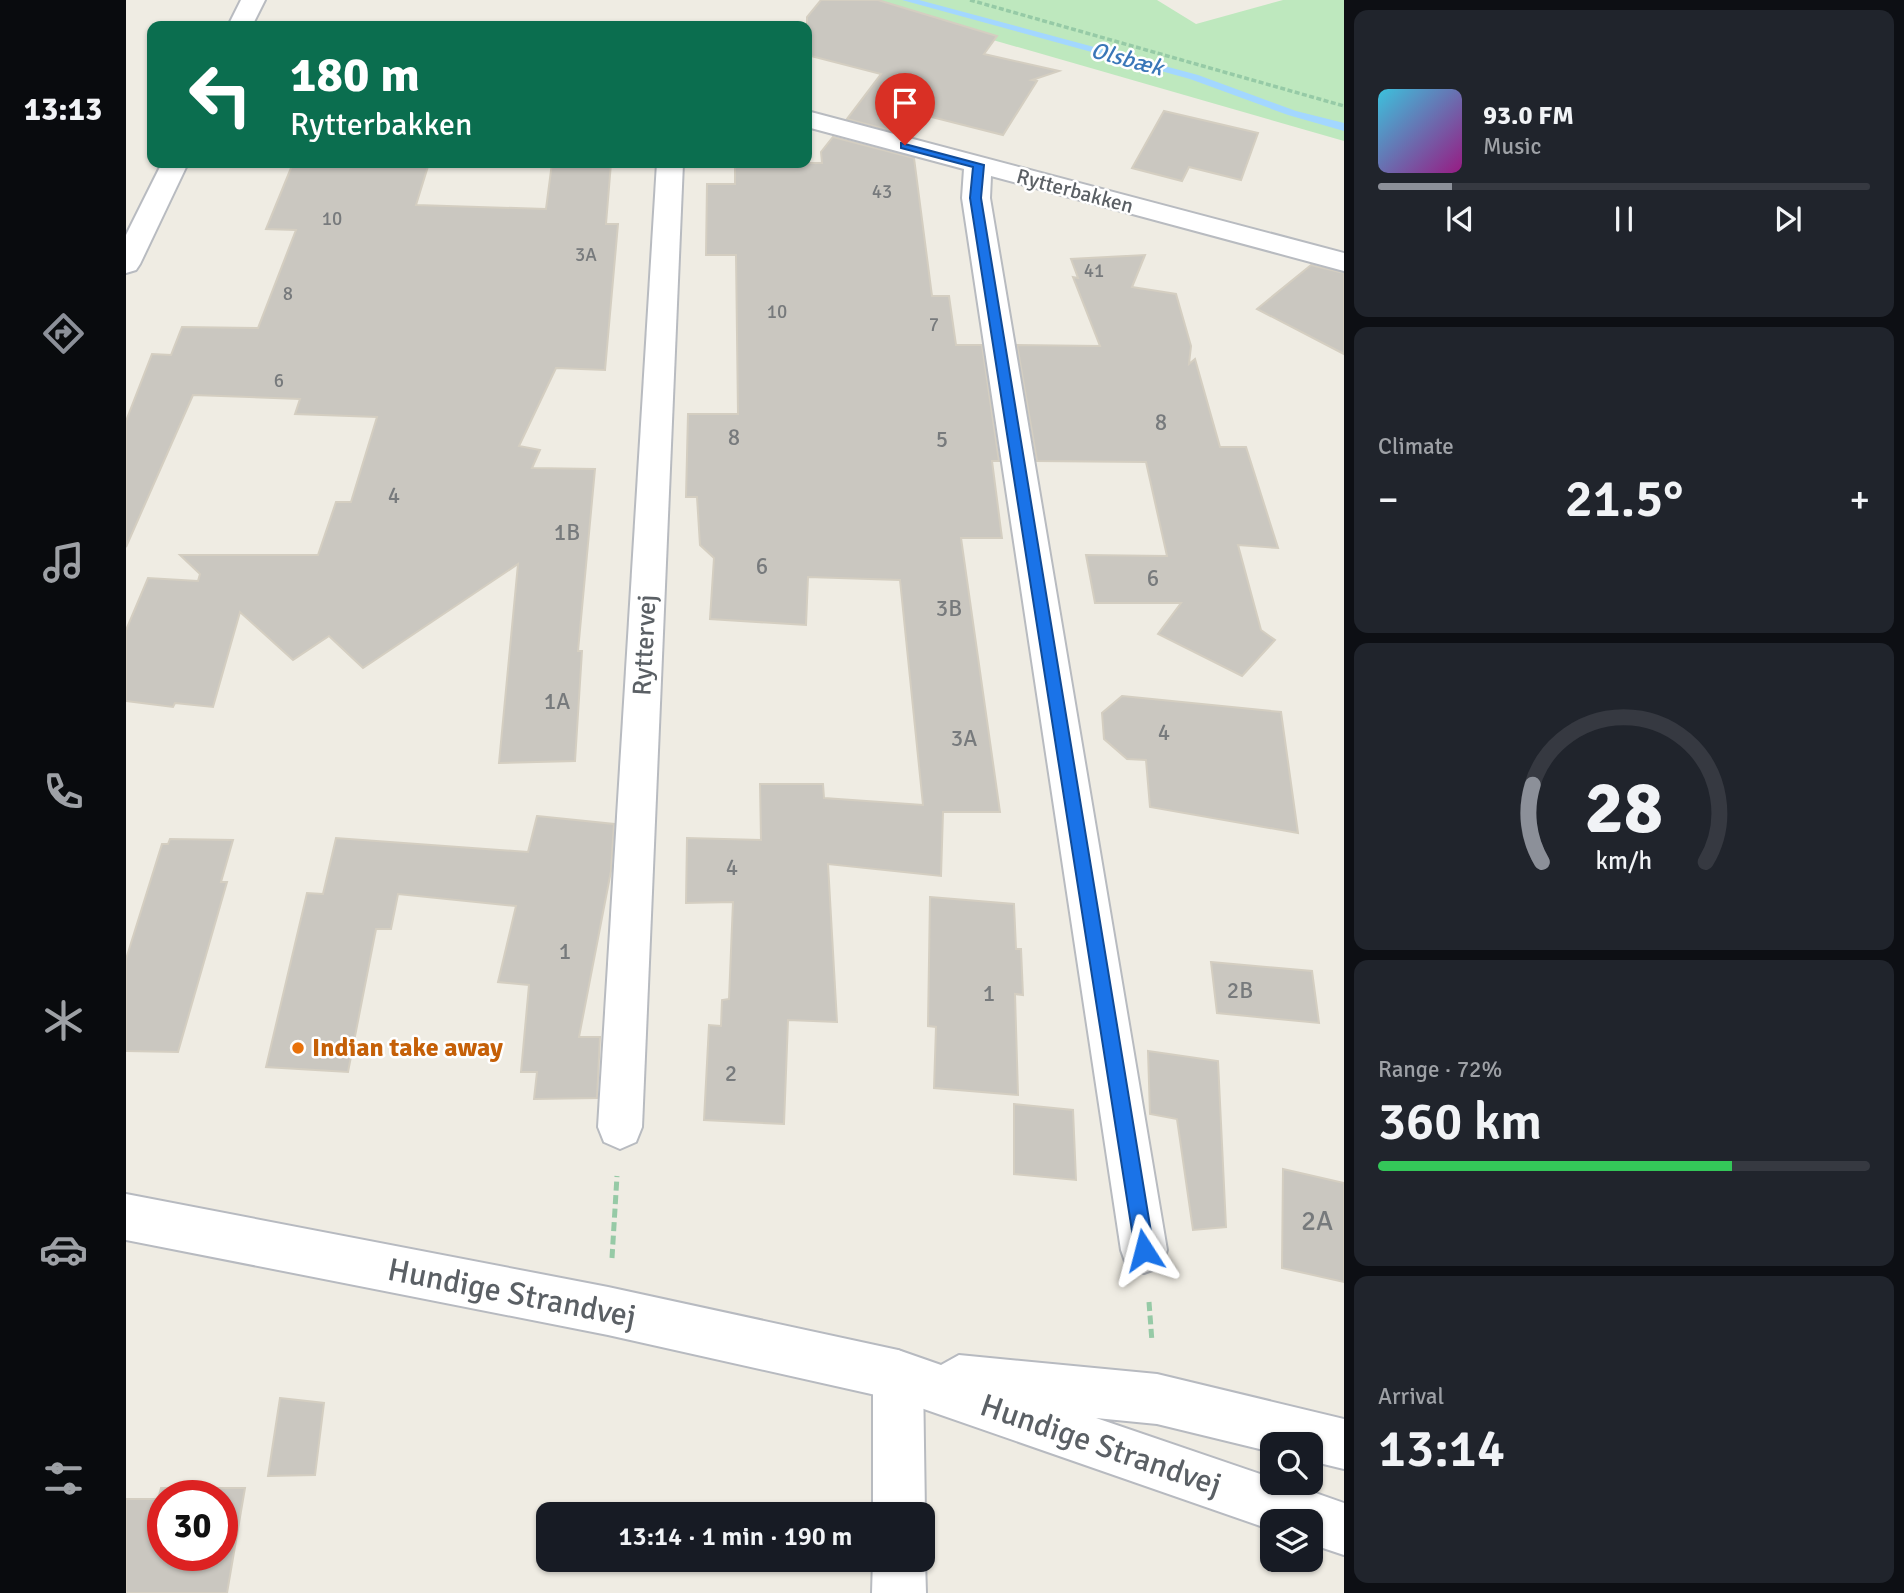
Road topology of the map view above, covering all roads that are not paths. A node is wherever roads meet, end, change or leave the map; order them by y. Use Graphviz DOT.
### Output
graph roads {
  1 [pos="253,0"];
  2 [pos="242,21"];
  3 [pos="812,120"];
  4 [pos="978,165"];
  5 [pos="173,168"];
  6 [pos="670,168"];
  7 [pos="1344,262"];
  8 [pos="126,264"];
  9 [pos="620,1127"];
  10 [pos="126,1217"];
  11 [pos="1144,1250"];
  12 [pos="898,1375"];
  13 [pos="1344,1444"];
  14 [pos="899,1502"];
  15 [pos="1344,1529"];
  16 [pos="899,1572"];
  17 [pos="900,1593"];
  1 -- 2 [label="street"];
  3 -- 4 [label="street, Rytterbakken"];
  4 -- 7 [label="street, Rytterbakken"];
  4 -- 11 [label="street"];
  5 -- 8 [label="street"];
  6 -- 9 [label="street, Ryttervej"];
  10 -- 12 [label="street, Hundige Strandvej"];
  12 -- 13 [label="street, Hundige Strandvej"];
  12 -- 14 [label="street"];
  12 -- 15 [label="street, Hundige Strandvej"];
  16 -- 17 [label="street"];
}
